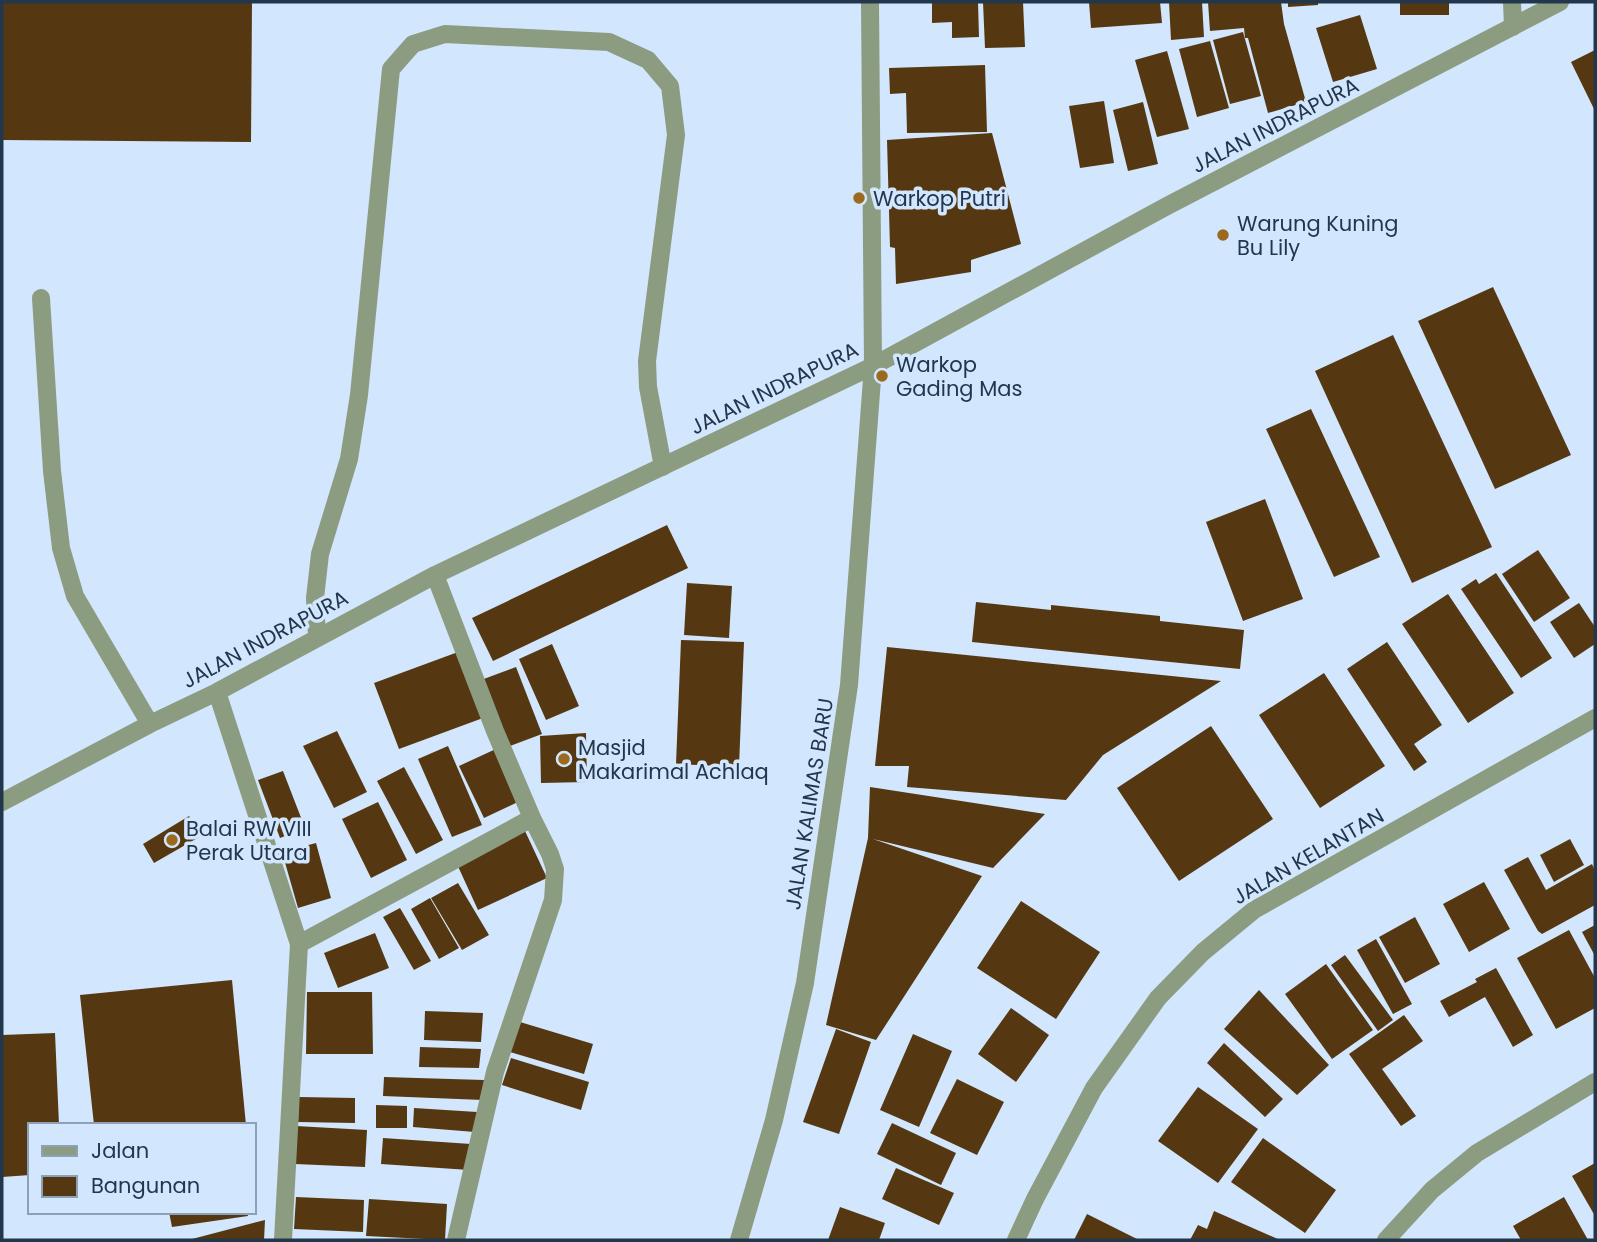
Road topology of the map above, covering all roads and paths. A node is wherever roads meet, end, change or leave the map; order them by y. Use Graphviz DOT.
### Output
graph roads {
  1 [pos="870,2"];
  2 [pos="1512,2"];
  3 [pos="1560,2"];
  4 [pos="1513,27"];
  5 [pos="40,298"];
  6 [pos="873,366"];
  7 [pos="663,467"];
  8 [pos="435,575"];
  9 [pos="317,637"];
  10 [pos="217,692"];
  11 [pos="1595,718"];
  12 [pos="150,724"];
  13 [pos="2,802"];
  14 [pos="532,818"];
  15 [pos="299,944"];
  16 [pos="1595,1082"];
  17 [pos="283,1240"];
  18 [pos="456,1240"];
  19 [pos="739,1240"];
  20 [pos="1016,1240"];
  21 [pos="1386,1240"];
  1 -- 6 [label="street, JALAN KALIMAS BARU"];
  2 -- 4 [label="street"];
  3 -- 4 [label="street, JALAN INDRAPURA"];
  4 -- 6 [label="street, JALAN INDRAPURA"];
  5 -- 12 [label="street"];
  6 -- 7 [label="street, JALAN INDRAPURA"];
  6 -- 19 [label="street, JALAN KALIMAS BARU"];
  7 -- 8 [label="street, JALAN INDRAPURA"];
  7 -- 9 [label="street"];
  8 -- 9 [label="street, JALAN INDRAPURA"];
  8 -- 14 [label="street"];
  9 -- 10 [label="street, JALAN INDRAPURA"];
  10 -- 12 [label="street, JALAN INDRAPURA"];
  10 -- 15 [label="street"];
  11 -- 20 [label="street, JALAN KELANTAN"];
  12 -- 13 [label="street, JALAN INDRAPURA"];
  14 -- 15 [label="street"];
  14 -- 18 [label="street"];
  15 -- 17 [label="street"];
  16 -- 21 [label="street"];
}
